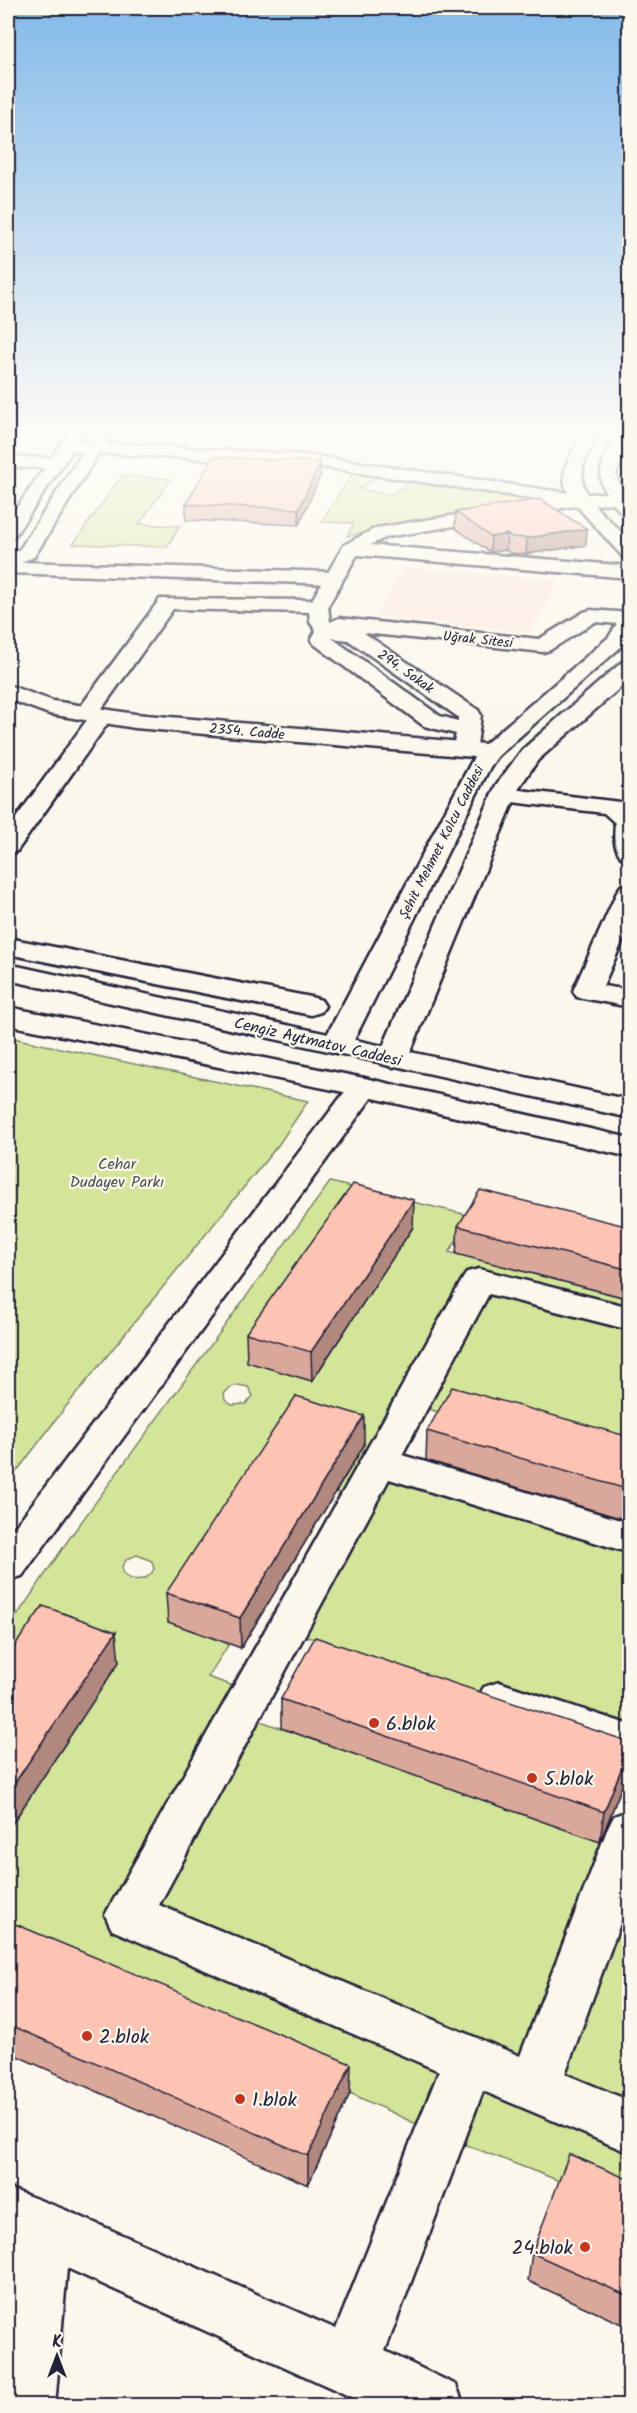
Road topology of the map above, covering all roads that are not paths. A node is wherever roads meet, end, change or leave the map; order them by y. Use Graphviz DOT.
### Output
graph roads {
  1 [pos="31,547"];
  2 [pos="354,547"];
  3 [pos="351,549"];
  4 [pos="8,560"];
  5 [pos="8,567"];
  6 [pos="630,572"];
  7 [pos="333,578"];
  8 [pos="629,618"];
  9 [pos="321,619"];
  10 [pos="630,668"];
  11 [pos="8,692"];
  12 [pos="94,715"];
  13 [pos="465,739"];
  14 [pos="490,751"];
  15 [pos="503,795"];
  16 [pos="620,808"];
  17 [pos="8,846"];
  18 [pos="630,852"];
  19 [pos="630,892"];
  20 [pos="8,946"];
  21 [pos="8,972"];
  22 [pos="135,972"];
  23 [pos="112,995"];
  24 [pos="630,999"];
  25 [pos="311,1006"];
  26 [pos="8,1016"];
  27 [pos="337,1044"];
  28 [pos="393,1058"];
  29 [pos="364,1087"];
  30 [pos="630,1109"];
  31 [pos="630,1148"];
  32 [pos="630,1319"];
  33 [pos="379,1462"];
  34 [pos="630,1538"];
  35 [pos="8,1565"];
  36 [pos="460,1686"];
  37 [pos="630,1743"];
  38 [pos="630,1830"];
  39 [pos="469,2060"];
  40 [pos="534,2086"];
  41 [pos="630,2127"];
  42 [pos="25,2222"];
  43 [pos="351,2365"];
  44 [pos="25,2406"];
  45 [pos="435,2406"];
  1 -- 4 [label="street"];
  2 -- 3 [label="street"];
  3 -- 6 [label="street"];
  3 -- 7 [label="street"];
  5 -- 7 [label="street"];
  7 -- 9 [label="street"];
  8 -- 9 [label="street, Uğrak Sitesi"];
  8 -- 14 [label="street, Şehit Mehmet Kolcu Caddesi"];
  9 -- 12 [label="street, Uğrak Sitesi"];
  9 -- 13 [label="street, 294. Sokak"];
  10 -- 15 [label="street"];
  11 -- 12 [label="street, 2354. Cadde"];
  12 -- 13 [label="street, 2354. Cadde"];
  12 -- 17 [label="street"];
  13 -- 14 [label="street, 2354. Cadde"];
  14 -- 27 [label="street, Şehit Mehmet Kolcu Caddesi"];
  15 -- 16 [label="street"];
  15 -- 28 [label="street"];
  16 -- 18 [label="street"];
  19 -- 24 [label="street"];
  20 -- 22 [label="street"];
  21 -- 23 [label="street, Cengiz Aytmatov Caddesi"];
  22 -- 23 [label="street"];
  22 -- 25 [label="street"];
  23 -- 27 [label="street, Cengiz Aytmatov Caddesi"];
  26 -- 29 [label="street, Cengiz Aytmatov Caddesi"];
  27 -- 28 [label="street, Cengiz Aytmatov Caddesi"];
  28 -- 30 [label="street, Cengiz Aytmatov Caddesi"];
  29 -- 31 [label="street, Cengiz Aytmatov Caddesi"];
  29 -- 35 [label="street"];
  32 -- 33 [label="street"];
  33 -- 34 [label="street"];
  33 -- 39 [label="street"];
  36 -- 37 [label="street"];
  38 -- 40 [label="street"];
  39 -- 40 [label="street"];
  39 -- 43 [label="street"];
  40 -- 41 [label="street"];
  42 -- 43 [label="street"];
  42 -- 44 [label="street"];
  43 -- 45 [label="street"];
}
